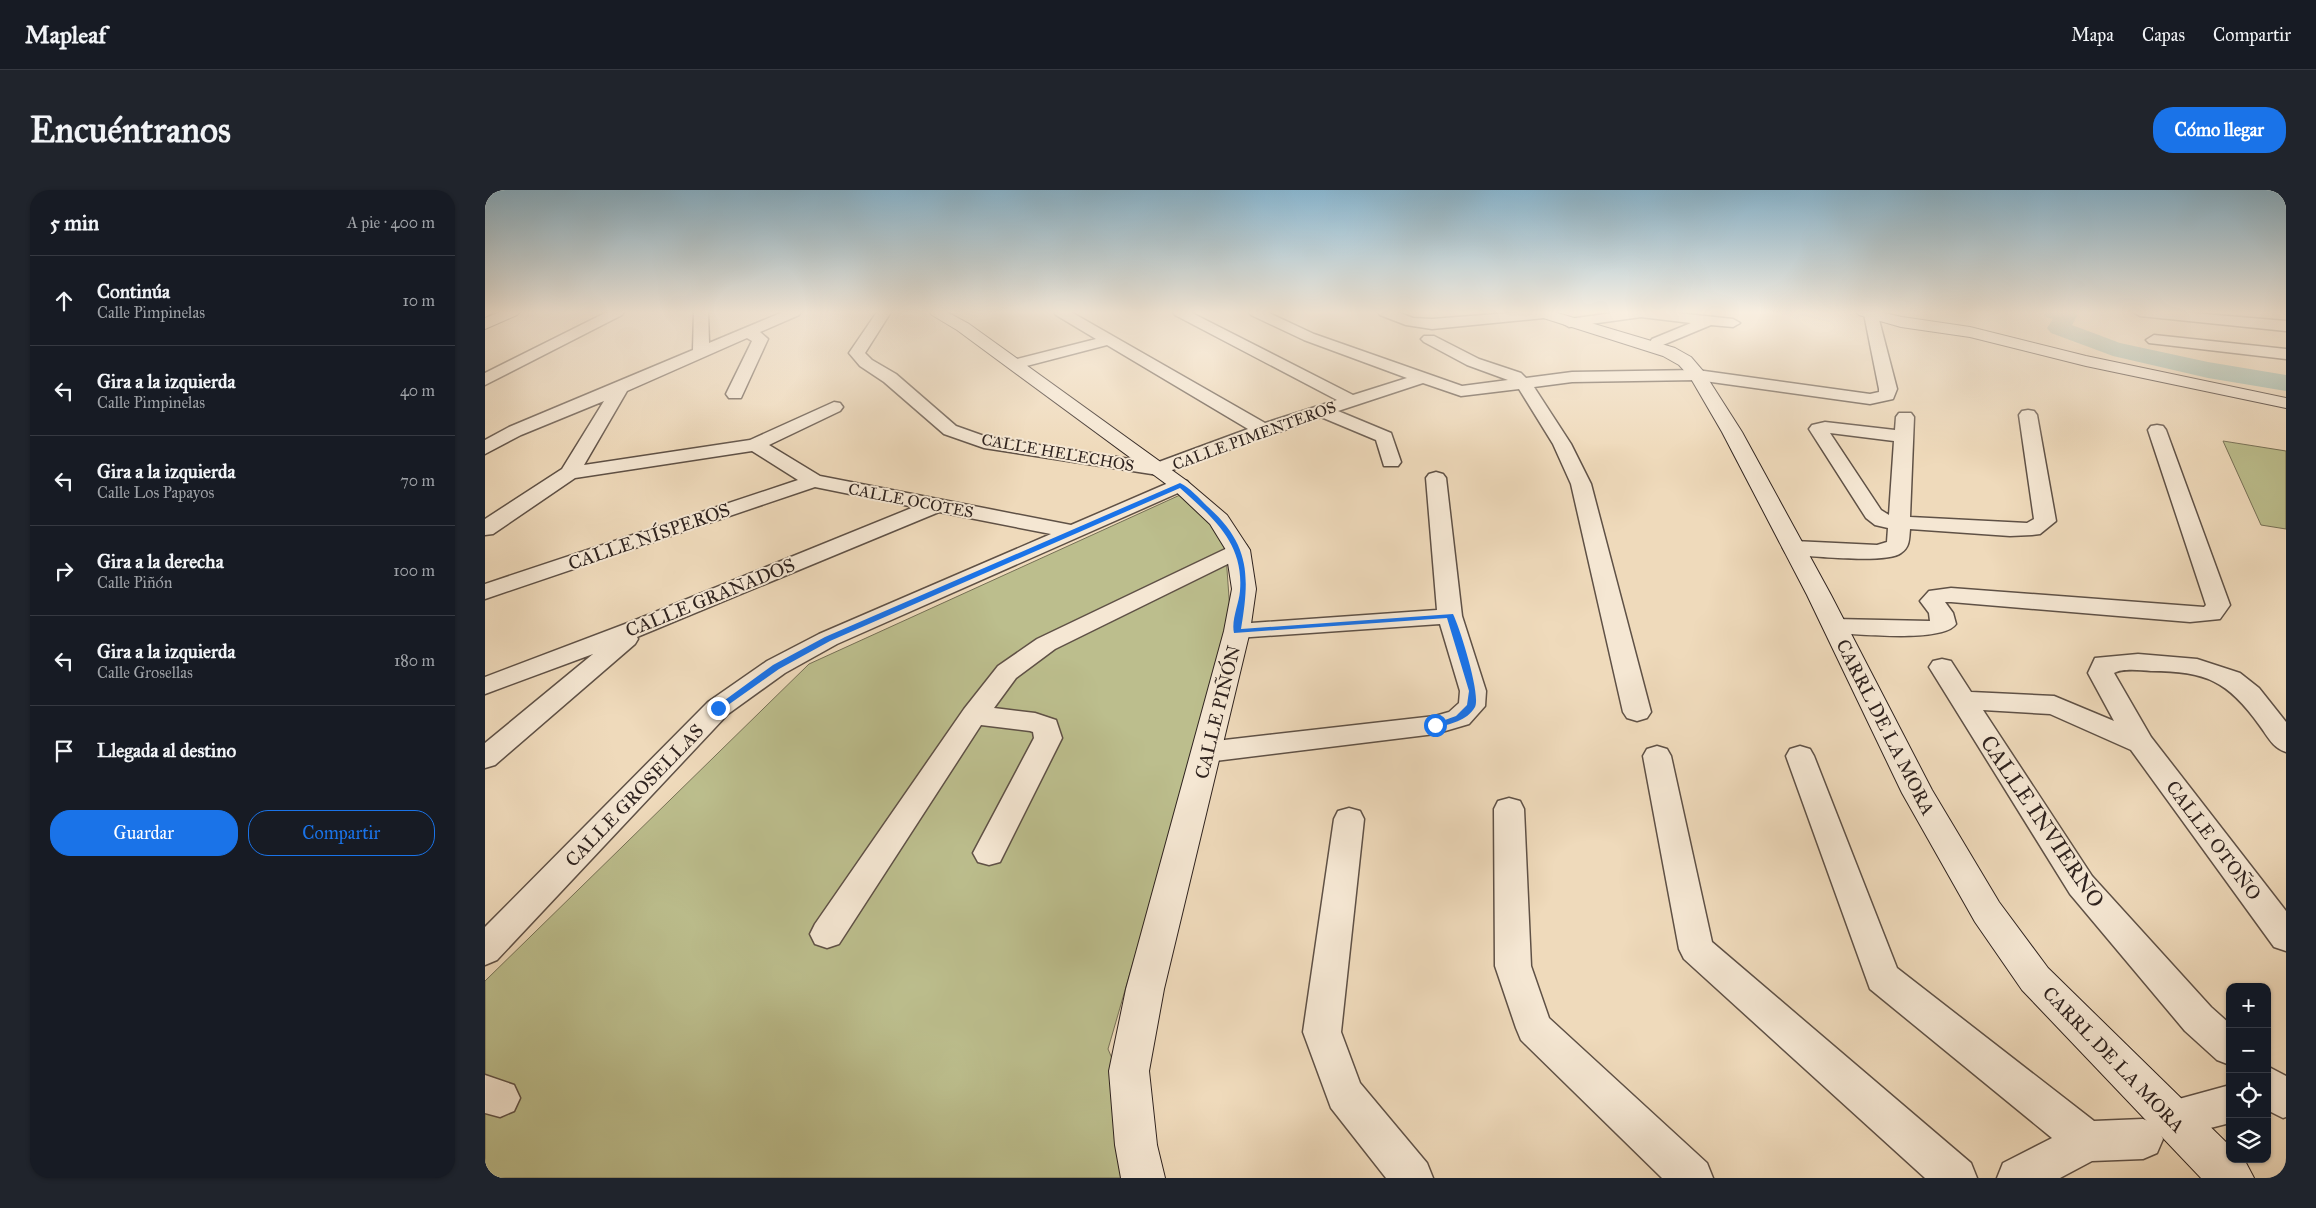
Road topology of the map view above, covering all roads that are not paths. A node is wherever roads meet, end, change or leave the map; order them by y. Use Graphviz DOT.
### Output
graph roads {
  1 [pos="527,358"];
  2 [pos="687,358"];
  3 [pos="751,358"];
  4 [pos="862,358"];
  5 [pos="1008,358"];
  6 [pos="1038,358"];
  7 [pos="1141,358"];
  8 [pos="1269,358"];
  9 [pos="1368,358"];
  10 [pos="1466,358"];
  11 [pos="1680,358"];
  12 [pos="1879,358"];
  13 [pos="2074,358"];
  14 [pos="1015,364"];
  15 [pos="1697,375"];
  16 [pos="1423,378"];
  17 [pos="485,380"];
  18 [pos="1524,384"];
  19 [pos="619,388"];
  20 [pos="735,394"];
  21 [pos="1351,401"];
  22 [pos="2286,403"];
  23 [pos="834,407"];
  24 [pos="1322,411"];
  25 [pos="2028,415"];
  26 [pos="1263,430"];
  27 [pos="2157,430"];
  28 [pos="755,445"];
  29 [pos="485,448"];
  30 [pos="1391,462"];
  31 [pos="569,473"];
  32 [pos="1169,477"];
  33 [pos="1436,478"];
  34 [pos="814,481"];
  35 [pos="934,506"];
  36 [pos="1897,523"];
  37 [pos="485,529"];
  38 [pos="1075,532"];
  39 [pos="1794,548"];
  40 [pos="1239,550"];
  41 [pos="485,592"];
  42 [pos="1450,616"];
  43 [pos="641,626"];
  44 [pos="1835,626"];
  45 [pos="1237,631"];
  46 [pos="1942,667"];
  47 [pos="485,686"];
  48 [pos="1962,700"];
  49 [pos="1637,712"];
  50 [pos="975,715"];
  51 [pos="2286,742"];
  52 [pos="2141,743"];
  53 [pos="1207,752"];
  54 [pos="1657,756"];
  55 [pos="1800,756"];
  56 [pos="485,758"];
  57 [pos="1509,809"];
  58 [pos="1349,819"];
  59 [pos="989,853"];
  60 [pos="827,934"];
  61 [pos="2286,937"];
  62 [pos="485,950"];
  63 [pos="2226,1044"];
  64 [pos="2226,1105"];
  65 [pos="2157,1129"];
  66 [pos="2088,1141"];
  67 [pos="1143,1178"];
  68 [pos="1412,1178"];
  69 [pos="1691,1178"];
  70 [pos="1956,1178"];
  71 [pos="2018,1178"];
  72 [pos="2232,1178"];
  1 -- 17 [label="street"];
  2 -- 19 [label="street"];
  3 -- 20 [label="street"];
  4 -- 32 [label="street, CALLE HELECHOS"];
  5 -- 14 [label="street, CALLE PIÑÓN"];
  6 -- 14 [label="street"];
  7 -- 26 [label="street"];
  8 -- 21 [label="street, CALLE PIMENTEROS"];
  9 -- 16 [label="street"];
  10 -- 18 [label="street"];
  11 -- 15 [label="street, CARRL DE LA MORA"];
  12 -- 15 [label="street"];
  13 -- 22 [label="street"];
  14 -- 32 [label="street, CALLE PIÑÓN"];
  15 -- 18 [label="street"];
  15 -- 39 [label="street, CARRL DE LA MORA"];
  16 -- 18 [label="street"];
  16 -- 21 [label="street, CALLE PIMENTEROS"];
  18 -- 49 [label="street"];
  19 -- 29 [label="street"];
  19 -- 31 [label="street"];
  21 -- 24 [label="street, CALLE PIMENTEROS"];
  23 -- 28 [label="street"];
  24 -- 26 [label="street, CALLE PIMENTEROS"];
  24 -- 30 [label="street"];
  25 -- 36 [label="street"];
  26 -- 32 [label="street, CALLE PIMENTEROS"];
  27 -- 44 [label="street"];
  28 -- 31 [label="street"];
  28 -- 34 [label="street, CALLE OCOTES"];
  31 -- 37 [label="street"];
  32 -- 38 [label="street, CALLE GROSELLAS"];
  32 -- 40 [label="street, CALLE PIÑÓN"];
  33 -- 42 [label="street"];
  34 -- 35 [label="street, CALLE OCOTES"];
  34 -- 41 [label="street, CALLE NÍSPEROS"];
  35 -- 38 [label="street, CALLE OCOTES"];
  35 -- 43 [label="street, CALLE GRANADOS"];
  36 -- 36 [label="street"];
  36 -- 39 [label="street"];
  38 -- 62 [label="street, CALLE GROSELLAS"];
  39 -- 44 [label="street, CARRL DE LA MORA"];
  40 -- 45 [label="street, CALLE PIÑÓN"];
  40 -- 50 [label="street"];
  42 -- 45 [label="street"];
  42 -- 53 [label="street"];
  43 -- 47 [label="street, CALLE GRANADOS"];
  43 -- 56 [label="street"];
  44 -- 65 [label="street, CARRL DE LA MORA"];
  45 -- 53 [label="street, CALLE PIÑÓN"];
  46 -- 48 [label="street, CALLE INVIERNO"];
  48 -- 52 [label="street"];
  48 -- 63 [label="street, CALLE INVIERNO"];
  50 -- 59 [label="street"];
  50 -- 60 [label="street"];
  51 -- 52 [label="street, CALLE OTOÑO"];
  52 -- 61 [label="street, CALLE OTOÑO"];
  53 -- 67 [label="street, CALLE PIÑÓN"];
  54 -- 70 [label="street"];
  55 -- 66 [label="street"];
  57 -- 69 [label="street"];
  58 -- 68 [label="street"];
  64 -- 65 [label="street"];
  65 -- 66 [label="street"];
  65 -- 72 [label="street, CARRL DE LA MORA"];
  66 -- 71 [label="street"];
}
